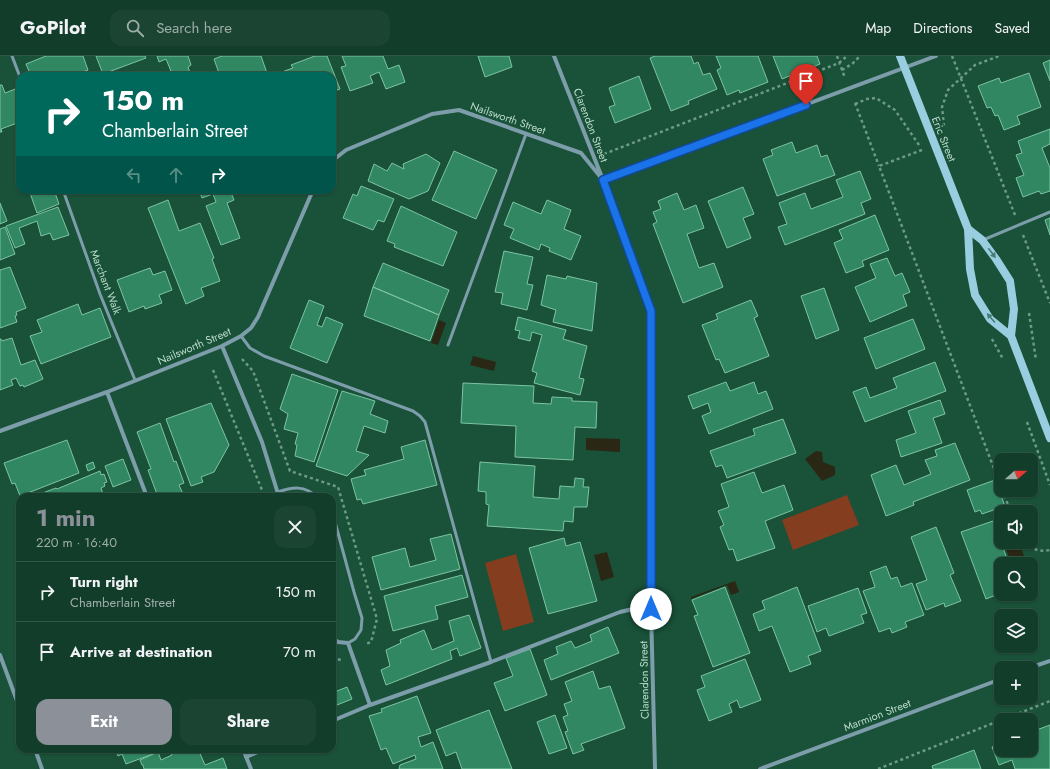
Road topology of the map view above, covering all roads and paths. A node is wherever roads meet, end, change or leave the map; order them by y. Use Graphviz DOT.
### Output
graph roads {
  1 [pos="12,56"];
  2 [pos="554,56"];
  3 [pos="837,56"];
  4 [pos="847,56"];
  5 [pos="860,56"];
  6 [pos="900,56"];
  7 [pos="936,56"];
  8 [pos="952,56"];
  9 [pos="999,56"];
  10 [pos="840,64"];
  11 [pos="904,68"];
  12 [pos="18,72"];
  13 [pos="961,79"];
  14 [pos="855,104"];
  15 [pos="526,134"];
  16 [pos="922,150"];
  17 [pos="336,158"];
  18 [pos="594,158"];
  19 [pos="879,166"];
  20 [pos="603,180"];
  21 [pos="64,194"];
  22 [pos="311,194"];
  23 [pos="1050,212"];
  24 [pos="1019,225"];
  25 [pos="968,229"];
  26 [pos="982,240"];
  27 [pos="1050,303"];
  28 [pos="241,336"];
  29 [pos="1011,336"];
  30 [pos="448,345"];
  31 [pos="222,346"];
  32 [pos="212,370"];
  33 [pos="135,380"];
  34 [pos="107,392"];
  35 [pos="0,431"];
  36 [pos="1050,438"];
  37 [pos="994,469"];
  38 [pos="278,492"];
  39 [pos="145,493"];
  40 [pos="263,493"];
  41 [pos="313,493"];
  42 [pos="336,526"];
  43 [pos="1033,549"];
  44 [pos="1050,550"];
  45 [pos="651,609"];
  46 [pos="336,641"];
  47 [pos="348,643"];
  48 [pos="0,655"];
  49 [pos="1049,661"];
  50 [pos="491,662"];
  51 [pos="1038,665"];
  52 [pos="994,682"];
  53 [pos="16,698"];
  54 [pos="1050,701"];
  55 [pos="370,705"];
  56 [pos="1020,713"];
  57 [pos="336,719"];
  58 [pos="994,723"];
  59 [pos="36,753"];
  60 [pos="244,753"];
  61 [pos="256,753"];
  62 [pos="246,757"];
  63 [pos="42,769"];
  64 [pos="251,769"];
  65 [pos="655,769"];
  66 [pos="760,769"];
  67 [pos="878,769"];
  1 -- 12 [label="lane"];
  2 -- 18 [label="street, Clarendon Street"];
  3 -- 10 [label="path"];
  4 -- 10 [label="path"];
  5 -- 10 [label="path"];
  6 -- 11 [label="main road, Eric Street"];
  7 -- 11 [label="street"];
  8 -- 13 [label="path"];
  9 -- 13 [label="path"];
  10 -- 18 [label="path"];
  11 -- 20 [label="street"];
  11 -- 25 [label="main road, Eric Street"];
  13 -- 24 [label="path"];
  14 -- 19 [label="path"];
  15 -- 17 [label="street, Nailsworth Street"];
  15 -- 20 [label="street, Nailsworth Street"];
  15 -- 30 [label="lane"];
  16 -- 19 [label="path"];
  18 -- 20 [label="street, Clarendon Street"];
  19 -- 37 [label="path"];
  20 -- 45 [label="street, Clarendon Street"];
  21 -- 33 [label="lane, Marchant Walk"];
  22 -- 28 [label="street, Nailsworth Street"];
  23 -- 24 [label="lane"];
  24 -- 26 [label="lane"];
  24 -- 27 [label="path"];
  25 -- 26 [label="main road"];
  29 -- 25 [label="main road, Eric Street, one-way"];
  26 -- 29 [label="main road, one-way"];
  28 -- 31 [label="street, Nailsworth Street"];
  28 -- 50 [label="lane"];
  29 -- 36 [label="main road"];
  31 -- 33 [label="street, Nailsworth Street"];
  31 -- 38 [label="street"];
  32 -- 40 [label="path"];
  33 -- 34 [label="street, Nailsworth Street"];
  34 -- 35 [label="street, Nailsworth Street"];
  34 -- 39 [label="street"];
  38 -- 41 [label="lane"];
  42 -- 47 [label="lane"];
  43 -- 44 [label="path"];
  45 -- 50 [label="street"];
  45 -- 65 [label="street, Clarendon Street"];
  46 -- 47 [label="street"];
  47 -- 55 [label="street"];
  48 -- 53 [label="street"];
  49 -- 51 [label="street"];
  50 -- 55 [label="street"];
  52 -- 66 [label="street, Marmion Street"];
  54 -- 56 [label="path"];
  55 -- 57 [label="street"];
  58 -- 67 [label="path"];
  59 -- 63 [label="street"];
  60 -- 62 [label="street"];
  61 -- 62 [label="street"];
  62 -- 64 [label="street"];
}
